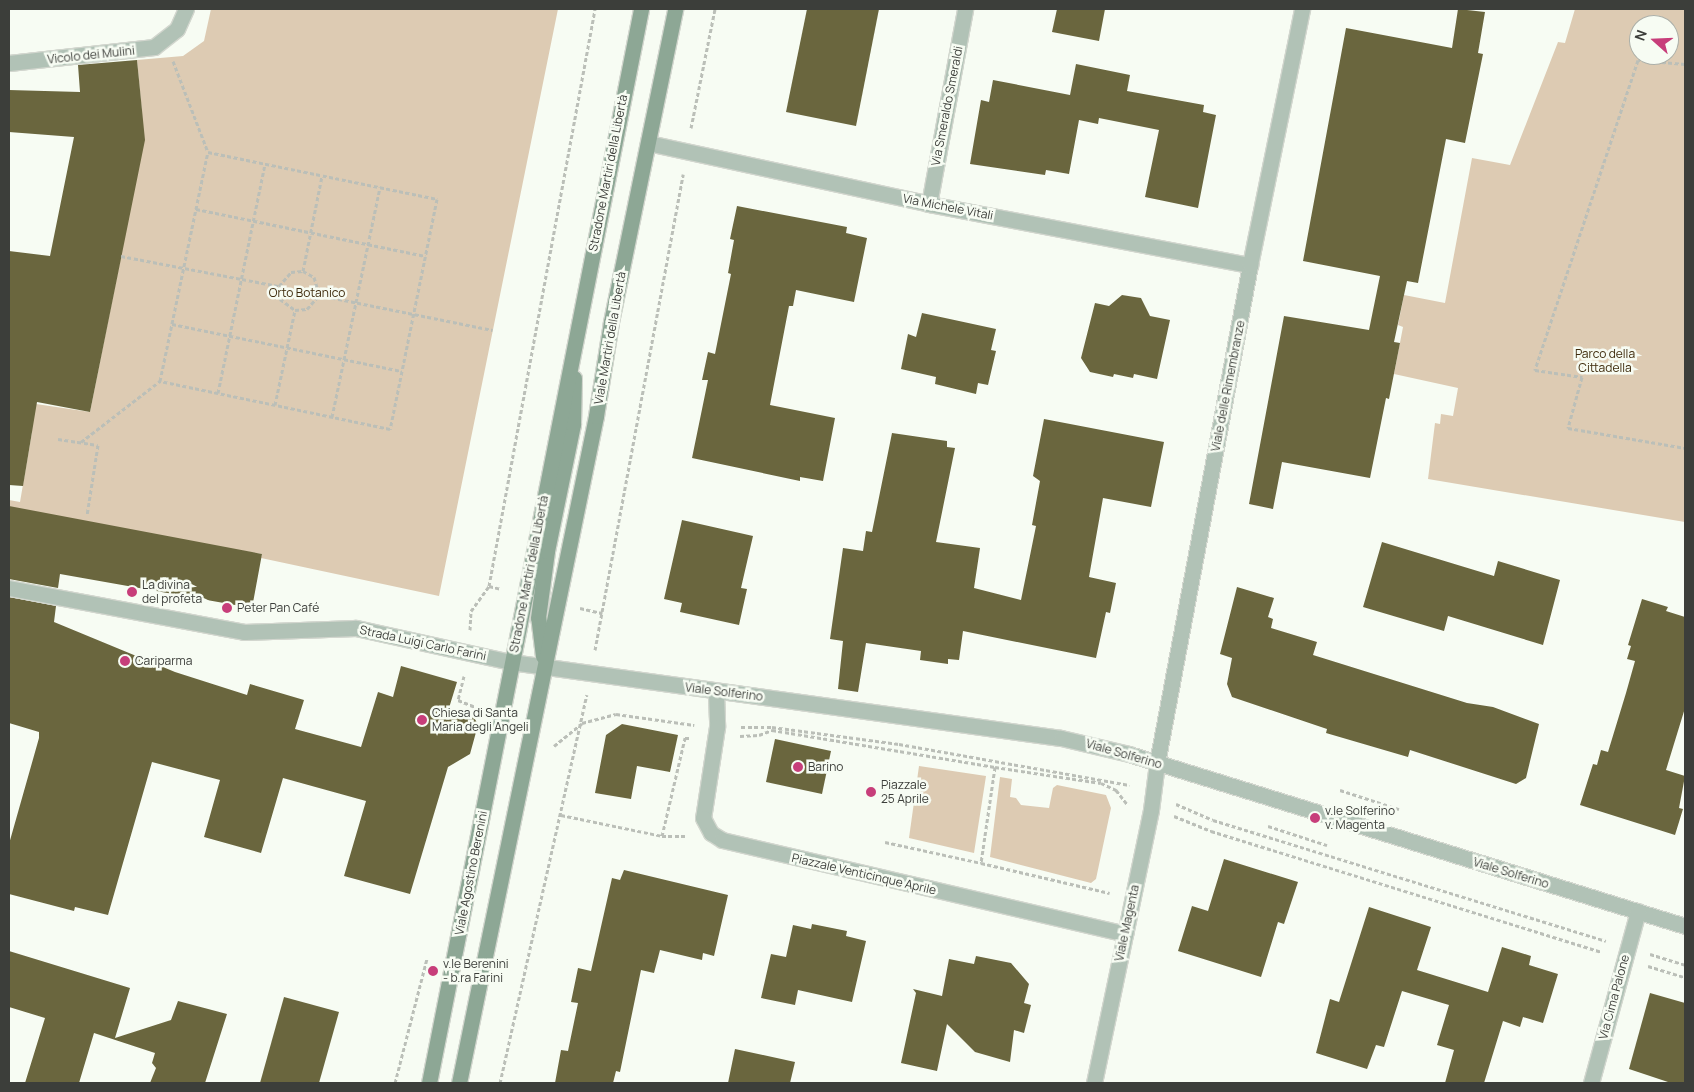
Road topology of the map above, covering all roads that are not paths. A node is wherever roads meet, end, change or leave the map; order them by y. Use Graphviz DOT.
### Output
graph roads {
  1 [pos="186,9"];
  2 [pos="641,9"];
  3 [pos="675,9"];
  4 [pos="965,9"];
  5 [pos="1302,9"];
  6 [pos="9,63"];
  7 [pos="648,143"];
  8 [pos="929,204"];
  9 [pos="1250,265"];
  10 [pos="575,338"];
  11 [pos="9,588"];
  12 [pos="512,662"];
  13 [pos="544,667"];
  14 [pos="716,692"];
  15 [pos="1157,763"];
  16 [pos="1638,911"];
  17 [pos="1685,926"];
  18 [pos="1125,934"];
  19 [pos="429,1083"];
  20 [pos="459,1083"];
  21 [pos="1094,1083"];
  22 [pos="1591,1083"];
  1 -- 6 [label="street, Vicolo dei Mulini"];
  2 -- 10 [label="main road, Stradone Martiri della Libertà"];
  3 -- 7 [label="main road, Viale Martiri della Libertà"];
  4 -- 8 [label="street, Via Smeraldo Smeraldi"];
  5 -- 9 [label="street, Viale delle Rimembranze"];
  7 -- 8 [label="street, Via Michele Vitali"];
  7 -- 13 [label="main road, Viale Martiri della Libertà"];
  8 -- 9 [label="street, Via Michele Vitali"];
  9 -- 15 [label="street, Viale delle Rimembranze"];
  10 -- 12 [label="main road, Stradone Martiri della Libertà"];
  10 -- 13 [label="main road, Stradone Martiri della Libertà"];
  11 -- 12 [label="street, Strada Luigi Carlo Farini"];
  12 -- 13 [label="street, Strada Luigi Carlo Farini"];
  12 -- 19 [label="main road, Viale Agostino Berenini"];
  13 -- 14 [label="street, Viale Solferino"];
  13 -- 20 [label="main road"];
  14 -- 15 [label="street, Viale Solferino"];
  14 -- 18 [label="street, Piazzale Venticinque Aprile"];
  15 -- 16 [label="street, Viale Solferino"];
  15 -- 18 [label="street, Viale Magenta"];
  16 -- 17 [label="street, Viale Solferino"];
  16 -- 22 [label="street, Via Cima Palone"];
  18 -- 21 [label="street, Viale Magenta"];
}
